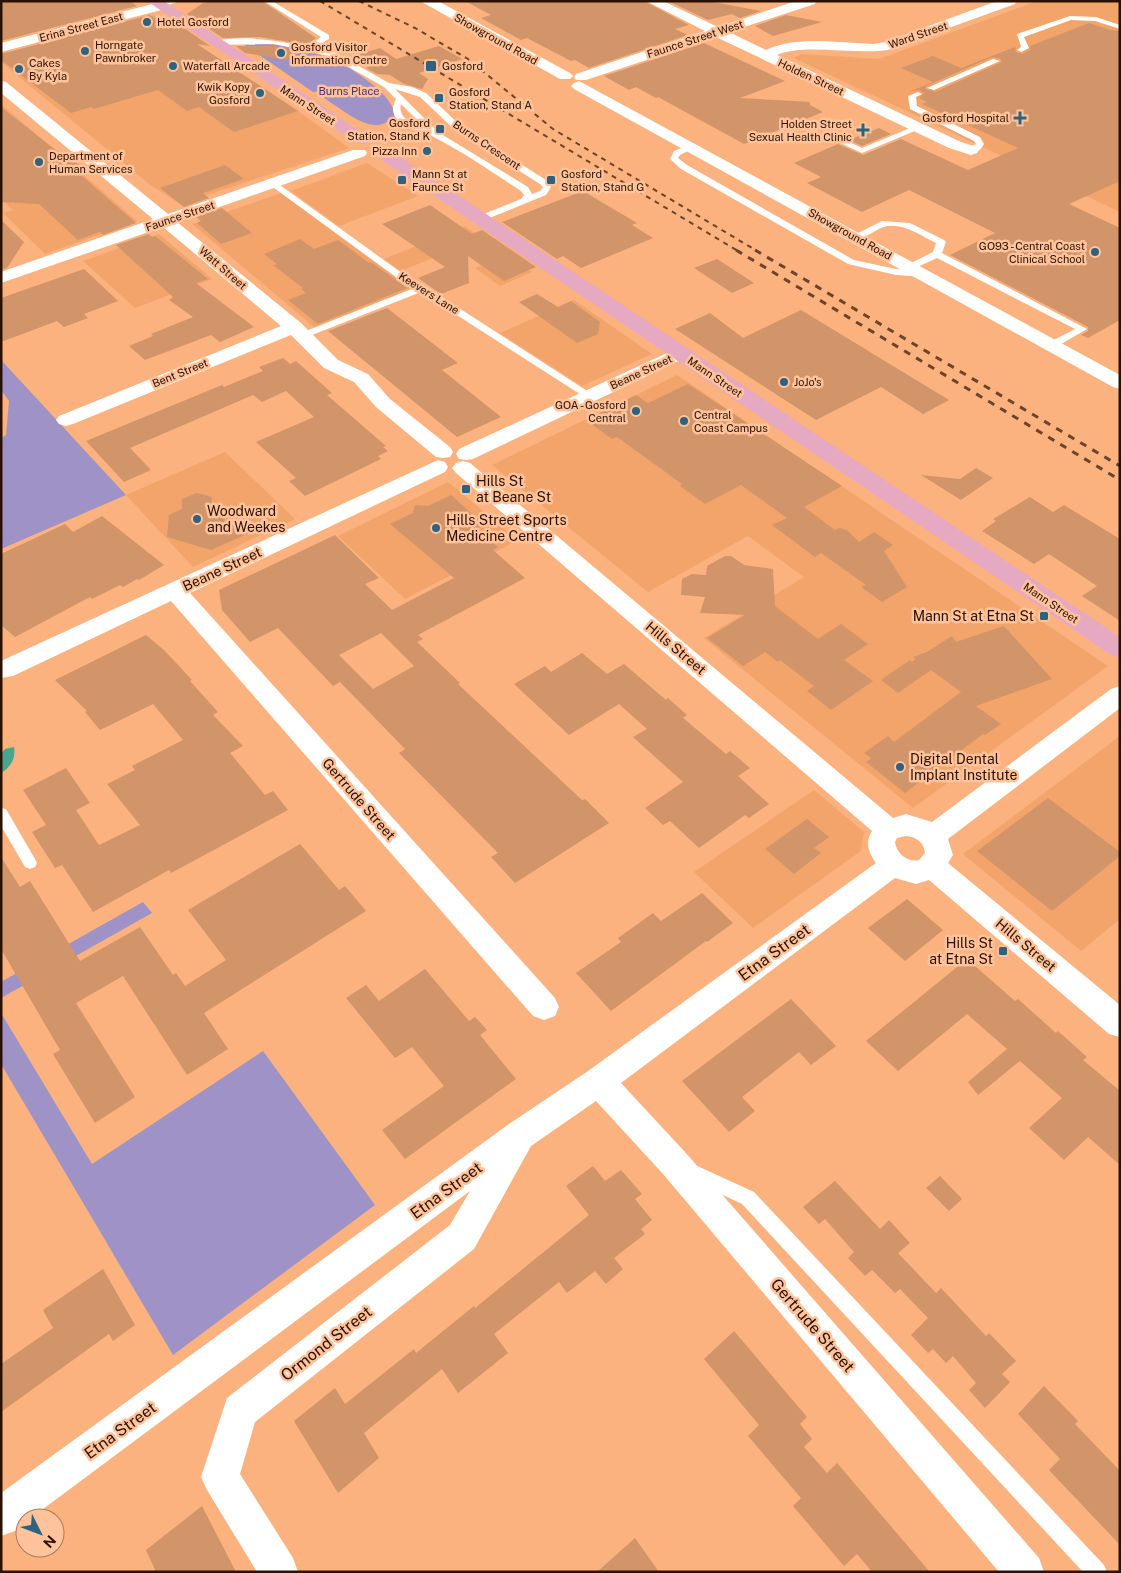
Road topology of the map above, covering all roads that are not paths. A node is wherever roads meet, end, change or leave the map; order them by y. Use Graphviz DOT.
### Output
graph roads {
  1 [pos="177,1"];
  2 [pos="267,1"];
  3 [pos="427,1"];
  4 [pos="652,1"];
  5 [pos="810,1"];
  6 [pos="1010,1"];
  7 [pos="157,3"];
  8 [pos="1120,28"];
  9 [pos="716,32"];
  10 [pos="216,44"];
  11 [pos="1,48"];
  12 [pos="310,48"];
  13 [pos="1021,50"];
  14 [pos="764,55"];
  15 [pos="996,60"];
  16 [pos="575,80"];
  17 [pos="1,85"];
  18 [pos="387,85"];
  19 [pos="932,88"];
  20 [pos="918,94"];
  21 [pos="400,99"];
  22 [pos="918,128"];
  23 [pos="435,134"];
  24 [pos="827,135"];
  25 [pos="361,147"];
  26 [pos="692,147"];
  27 [pos="971,150"];
  28 [pos="273,183"];
  29 [pos="525,200"];
  30 [pos="479,218"];
  31 [pos="167,220"];
  32 [pos="855,237"];
  33 [pos="938,254"];
  34 [pos="917,271"];
  35 [pos="1,278"];
  36 [pos="422,288"];
  37 [pos="299,331"];
  38 [pos="1052,345"];
  39 [pos="680,353"];
  40 [pos="1120,383"];
  41 [pos="590,396"];
  42 [pos="66,420"];
  43 [pos="441,459"];
  44 [pos="464,461"];
  45 [pos="175,591"];
  46 [pos="1120,649"];
  47 [pos="4,670"];
  48 [pos="1120,695"];
  49 [pos="1,813"];
  50 [pos="888,829"];
  51 [pos="933,836"];
  52 [pos="30,862"];
  53 [pos="893,865"];
  54 [pos="932,866"];
  55 [pos="544,1008"];
  56 [pos="1120,1024"];
  57 [pos="599,1081"];
  58 [pos="520,1135"];
  59 [pos="674,1163"];
  60 [pos="1,1518"];
  61 [pos="279,1572"];
  62 [pos="1025,1572"];
  63 [pos="1097,1572"];
  1 -- 7 [label="lane"];
  2 -- 12 [label="lane"];
  3 -- 16 [label="street, Showground Road"];
  4 -- 9 [label="street, Holden Street"];
  5 -- 9 [label="street, Faunce Street West"];
  6 -- 14 [label="street, Ward Street"];
  7 -- 10 [label="main road, Mann Street"];
  7 -- 11 [label="street, Erina Street East"];
  8 -- 13 [label="lane"];
  9 -- 14 [label="street, Holden Street"];
  9 -- 16 [label="street, Faunce Street West"];
  10 -- 12 [label="lane, Burns Crescent"];
  10 -- 25 [label="main road, Mann Street"];
  12 -- 18 [label="lane, Burns Crescent"];
  14 -- 22 [label="street, Holden Street"];
  15 -- 19 [label="lane"];
  16 -- 26 [label="street, Showground Road"];
  17 -- 31 [label="street, Watt Street"];
  18 -- 21 [label="lane"];
  18 -- 29 [label="lane, Burns Crescent"];
  20 -- 27 [label="lane"];
  21 -- 23 [label="lane"];
  21 -- 23 [label="lane"];
  22 -- 24 [label="lane"];
  22 -- 27 [label="street, Holden Street"];
  23 -- 29 [label="lane"];
  25 -- 28 [label="street, Faunce Street"];
  25 -- 30 [label="main road, Mann Street"];
  26 -- 32 [label="street, Showground Road"];
  26 -- 34 [label="lane"];
  28 -- 31 [label="street, Faunce Street"];
  28 -- 36 [label="lane, Keevers Lane"];
  29 -- 30 [label="lane, Burns Crescent"];
  30 -- 39 [label="main road, Mann Street"];
  31 -- 35 [label="street, Faunce Street"];
  31 -- 37 [label="street, Watt Street"];
  32 -- 33 [label="lane"];
  32 -- 34 [label="street, Showground Road"];
  33 -- 34 [label="lane"];
  33 -- 38 [label="lane"];
  34 -- 38 [label="street, Showground Road"];
  36 -- 37 [label="lane"];
  36 -- 41 [label="lane, Keevers Lane"];
  37 -- 42 [label="street, Bent Street"];
  37 -- 43 [label="street, Watt Street"];
  38 -- 40 [label="street, Showground Road"];
  39 -- 41 [label="street, Beane Street"];
  39 -- 46 [label="main road, Mann Street"];
  41 -- 44 [label="street, Beane Street"];
  43 -- 44 [label="street"];
  43 -- 45 [label="street, Beane Street"];
  44 -- 50 [label="street, Hills Street"];
  45 -- 47 [label="street, Beane Street"];
  45 -- 55 [label="street, Gertrude Street"];
  48 -- 51 [label="street"];
  49 -- 52 [label="lane"];
  50 -- 51 [label="street"];
  50 -- 53 [label="street"];
  51 -- 54 [label="street"];
  53 -- 54 [label="street"];
  53 -- 57 [label="street, Etna Street"];
  54 -- 56 [label="street, Hills Street"];
  57 -- 58 [label="street, Etna Street"];
  57 -- 59 [label="street, Gertrude Street"];
  58 -- 60 [label="street, Etna Street"];
  58 -- 61 [label="street, Ormond Street"];
  59 -- 62 [label="street, Gertrude Street"];
  59 -- 63 [label="lane"];
}
